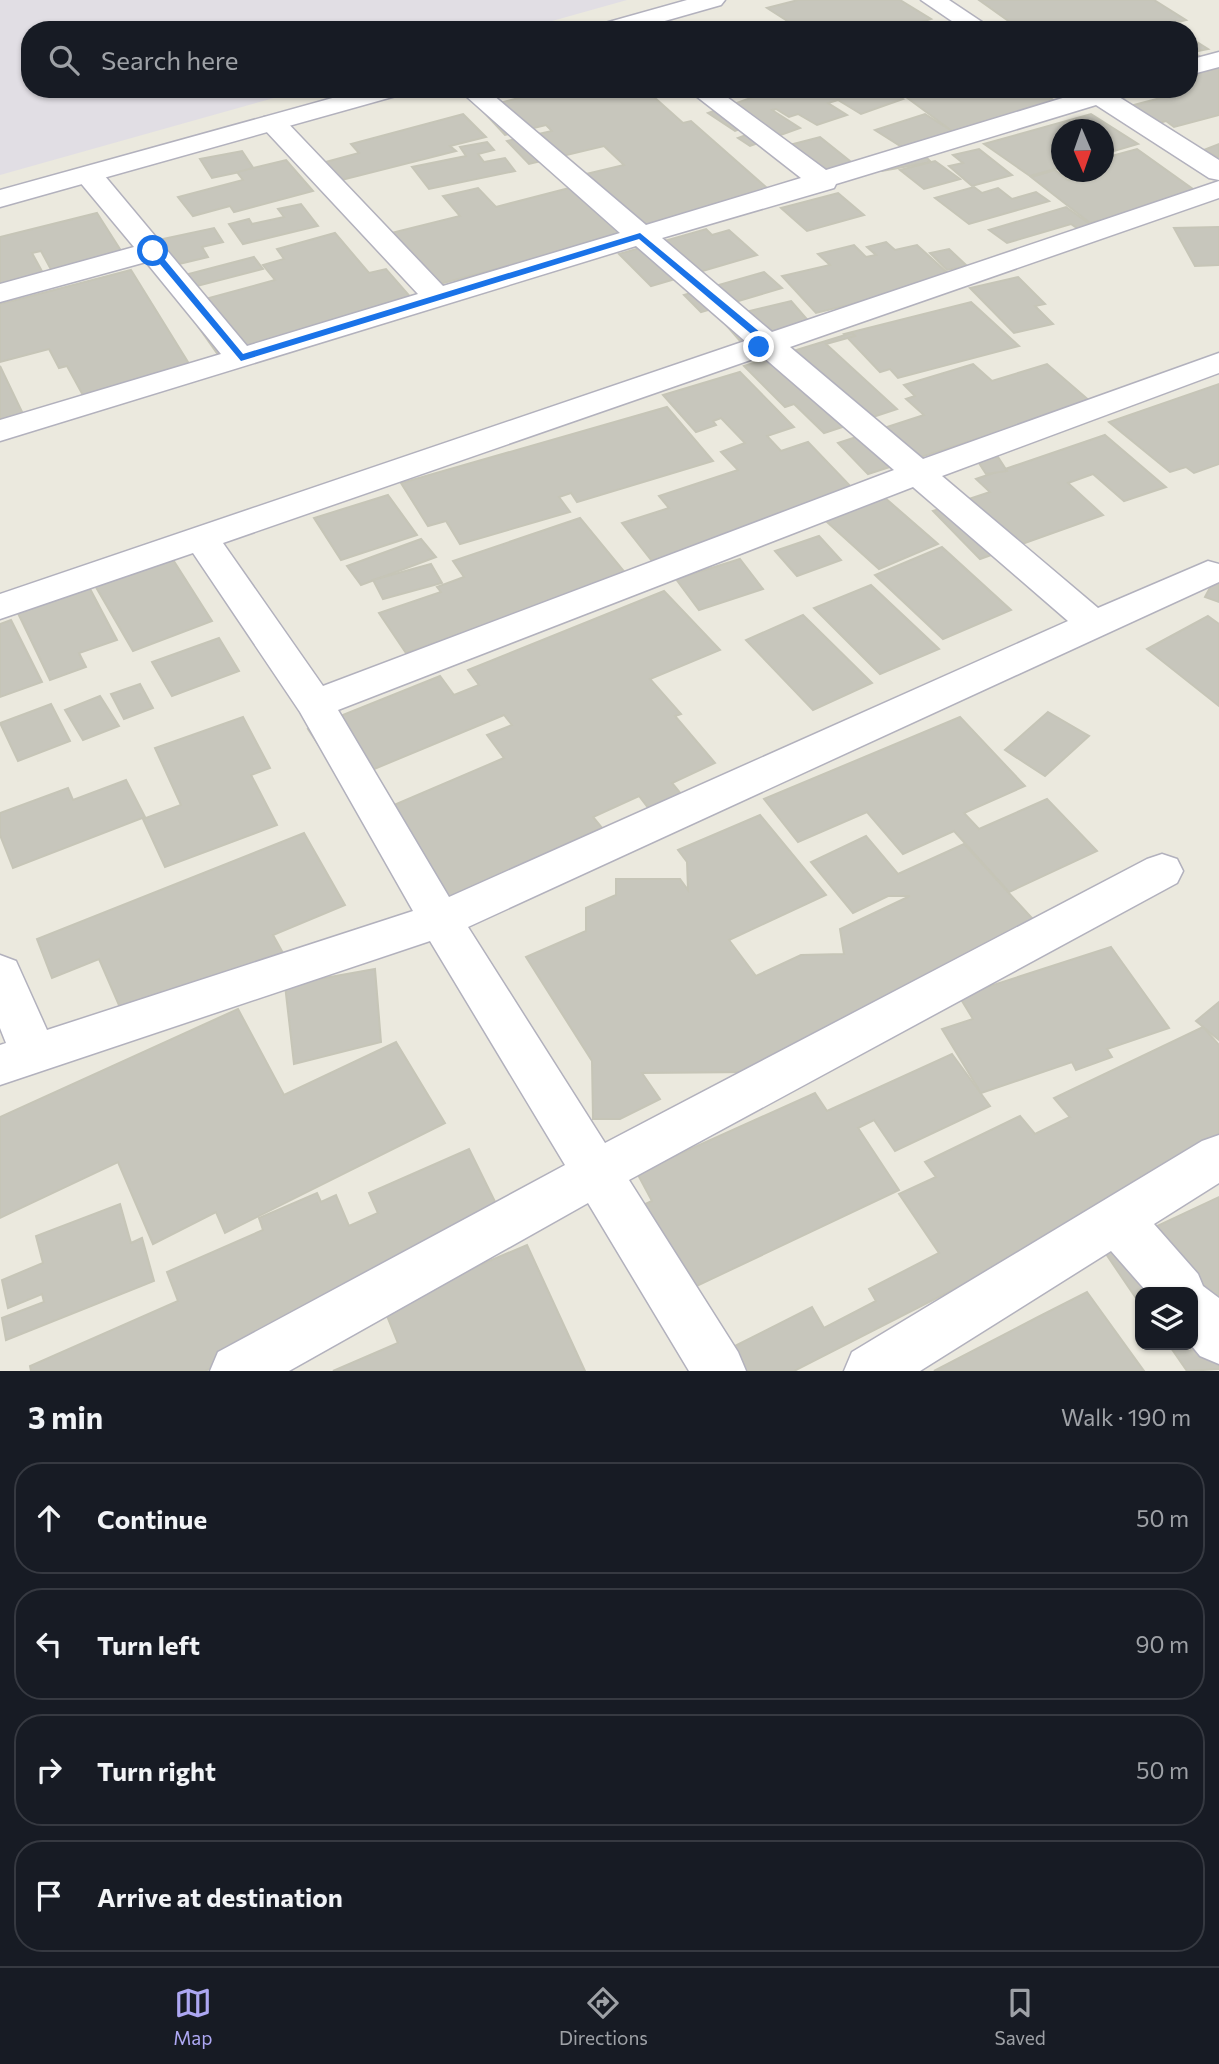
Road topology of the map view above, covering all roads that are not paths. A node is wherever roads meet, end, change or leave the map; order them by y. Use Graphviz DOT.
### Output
graph roads {
  1 [pos="713,0"];
  2 [pos="933,0"];
  3 [pos="640,21"];
  4 [pos="968,21"];
  5 [pos="1219,59"];
  6 [pos="1198,65"];
  7 [pos="362,98"];
  8 [pos="480,98"];
  9 [pos="721,98"];
  10 [pos="1082,98"];
  11 [pos="1113,98"];
  12 [pos="273,123"];
  13 [pos="1219,172"];
  14 [pos="89,174"];
  15 [pos="824,182"];
  16 [pos="1219,189"];
  17 [pos="0,199"];
  18 [pos="640,236"];
  19 [pos="153,251"];
  20 [pos="0,293"];
  21 [pos="438,298"];
  22 [pos="769,344"];
  23 [pos="241,358"];
  24 [pos="1219,362"];
  25 [pos="0,431"];
  26 [pos="918,473"];
  27 [pos="201,538"];
  28 [pos="1208,573"];
  29 [pos="0,607"];
  30 [pos="1094,624"];
  31 [pos="316,704"];
  32 [pos="1162,871"];
  33 [pos="440,920"];
  34 [pos="0,974"];
  35 [pos="17,1059"];
  36 [pos="1219,1157"];
  37 [pos="598,1172"];
  38 [pos="1117,1220"];
  39 [pos="1176,1287"];
  40 [pos="1198,1313"];
  41 [pos="1219,1338"];
  42 [pos="237,1371"];
  43 [pos="719,1371"];
  44 [pos="871,1371"];
  1 -- 3 [label="street"];
  2 -- 4 [label="street"];
  5 -- 6 [label="street"];
  7 -- 12 [label="street"];
  8 -- 18 [label="street"];
  9 -- 15 [label="street"];
  10 -- 15 [label="street"];
  11 -- 13 [label="street"];
  12 -- 14 [label="street"];
  12 -- 21 [label="street"];
  14 -- 17 [label="street"];
  14 -- 19 [label="street"];
  15 -- 18 [label="street"];
  16 -- 22 [label="street"];
  18 -- 21 [label="street"];
  18 -- 22 [label="street"];
  19 -- 20 [label="street"];
  19 -- 23 [label="street"];
  21 -- 23 [label="street"];
  22 -- 26 [label="street"];
  22 -- 27 [label="street"];
  23 -- 25 [label="street"];
  24 -- 26 [label="street"];
  26 -- 30 [label="street"];
  26 -- 31 [label="street"];
  27 -- 29 [label="street"];
  27 -- 31 [label="street"];
  28 -- 30 [label="street"];
  30 -- 33 [label="street"];
  31 -- 33 [label="street"];
  32 -- 37 [label="street"];
  33 -- 35 [label="street"];
  33 -- 37 [label="street"];
  34 -- 35 [label="street"];
  36 -- 38 [label="street"];
  37 -- 42 [label="street"];
  37 -- 43 [label="street"];
  38 -- 39 [label="street"];
  38 -- 44 [label="street"];
  40 -- 41 [label="street"];
}
